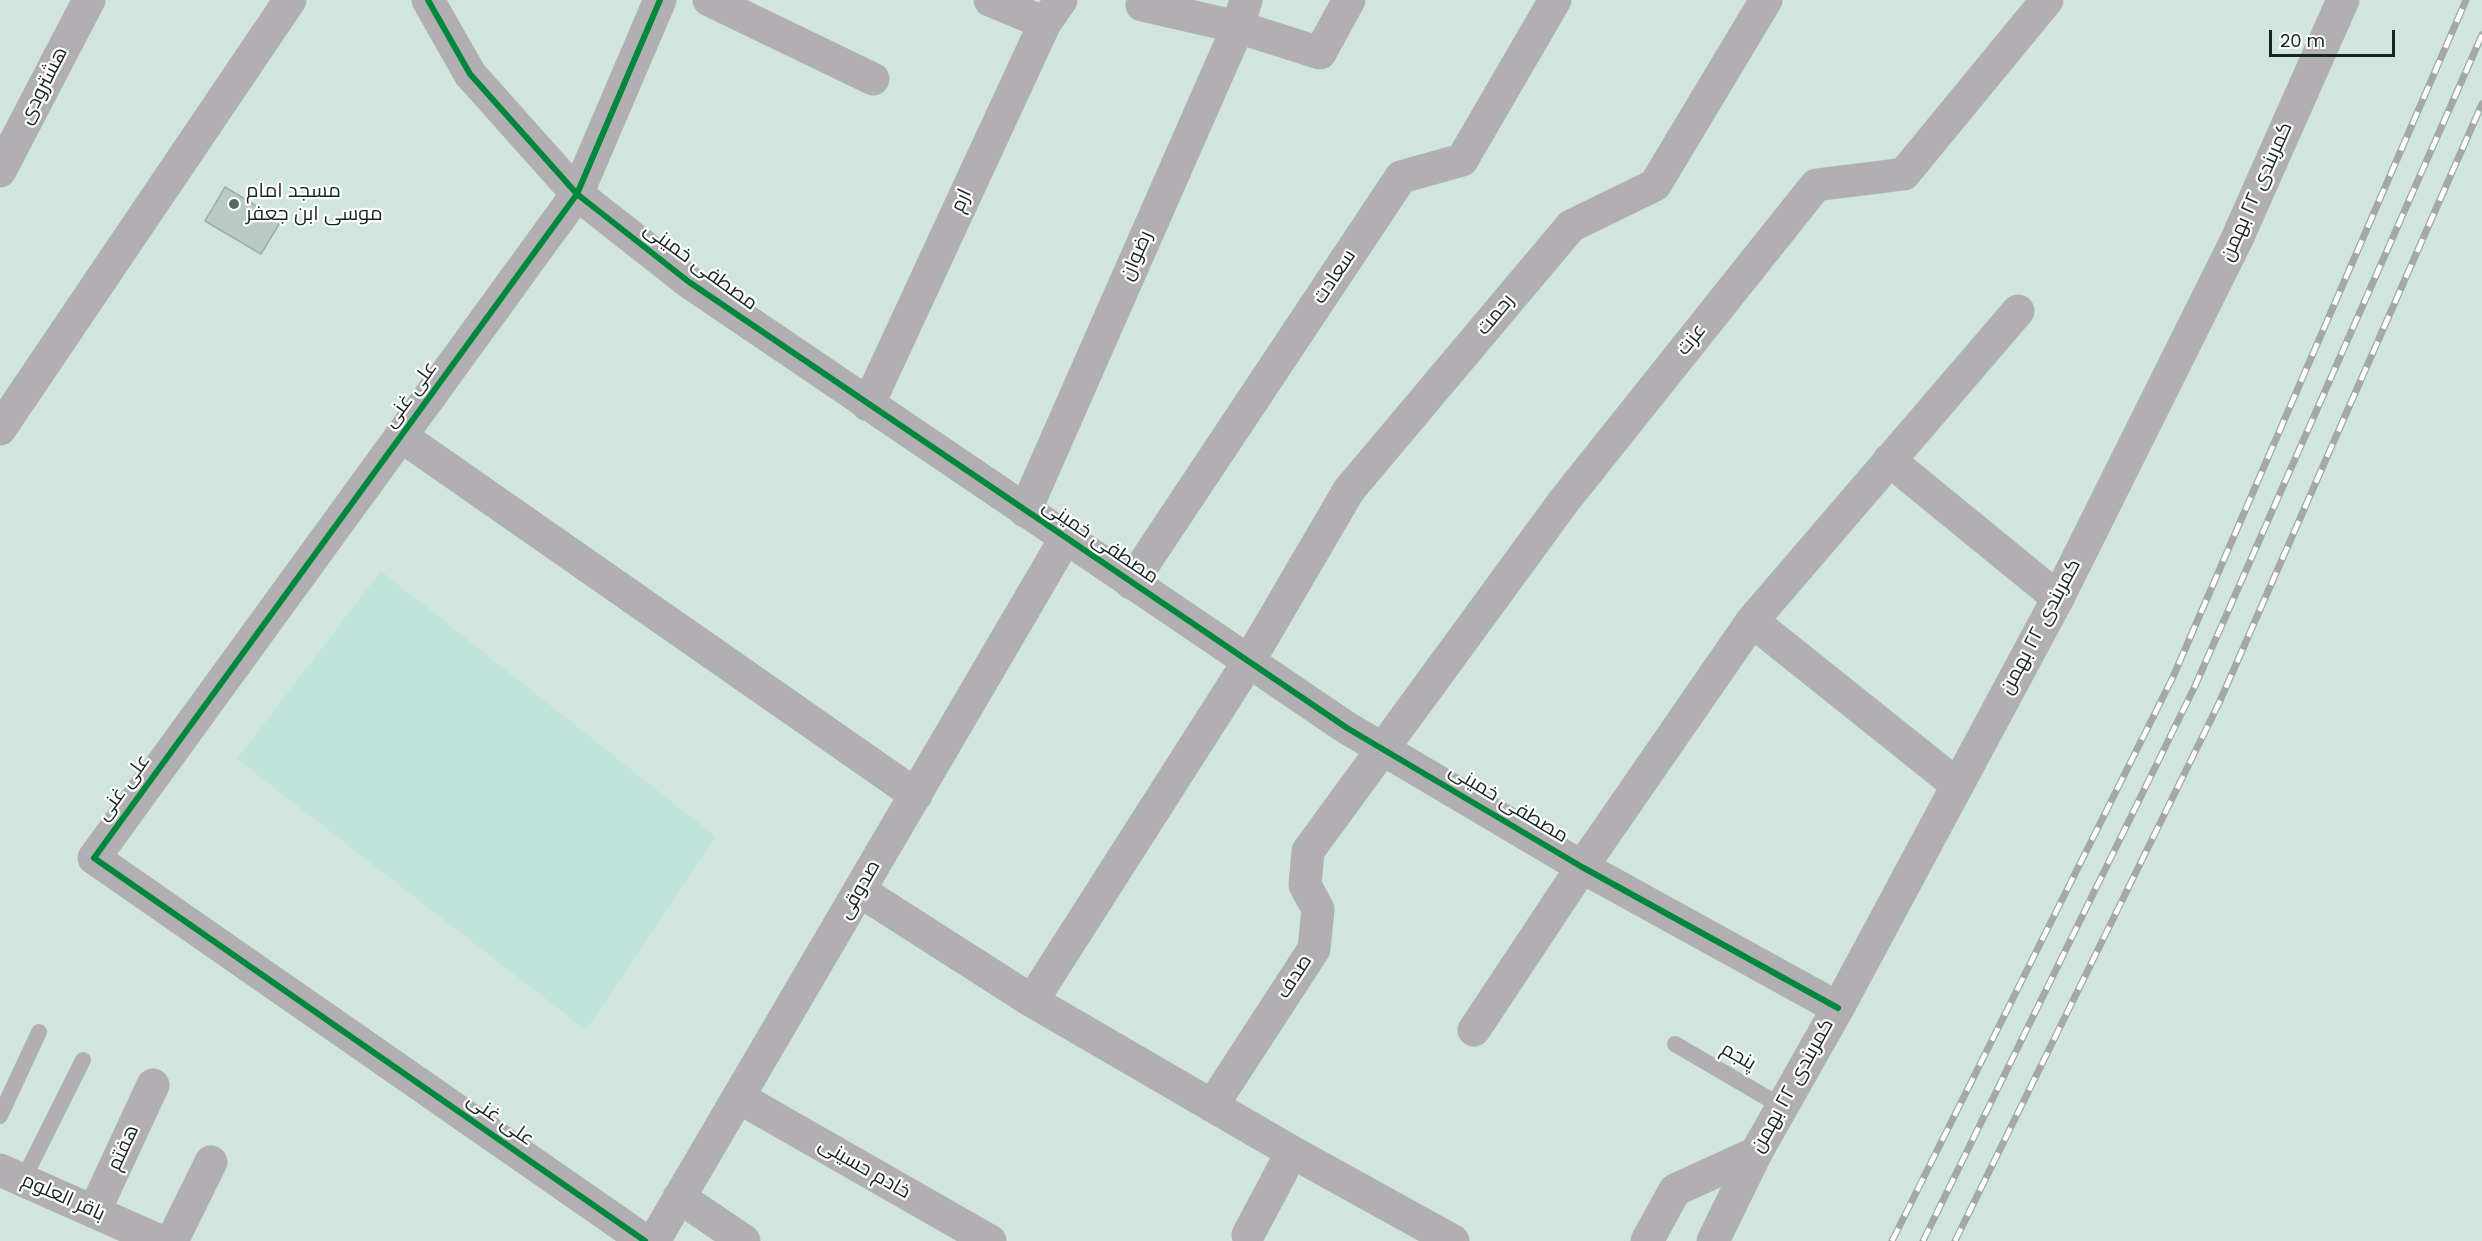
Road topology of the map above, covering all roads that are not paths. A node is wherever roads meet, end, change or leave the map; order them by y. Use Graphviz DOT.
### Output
graph roads {
  1 [pos="89,0"];
  2 [pos="290,0"];
  3 [pos="428,0"];
  4 [pos="660,0"];
  5 [pos="709,0"];
  6 [pos="990,0"];
  7 [pos="1349,0"];
  8 [pos="1555,0"];
  9 [pos="1766,0"];
  10 [pos="2047,0"];
  11 [pos="2343,0"];
  12 [pos="1139,2"];
  13 [pos="1053,12"];
  14 [pos="1242,14"];
  15 [pos="873,79"];
  16 [pos="0,171"];
  17 [pos="577,194"];
  18 [pos="2018,311"];
  19 [pos="868,405"];
  20 [pos="0,429"];
  21 [pos="401,436"];
  22 [pos="1888,460"];
  23 [pos="1025,511"];
  24 [pos="1065,539"];
  25 [pos="1131,583"];
  26 [pos="2058,598"];
  27 [pos="1752,621"];
  28 [pos="1249,662"];
  29 [pos="1383,748"];
  30 [pos="1956,784"];
  31 [pos="915,795"];
  32 [pos="1582,867"];
  33 [pos="860,891"];
  34 [pos="1032,1001"];
  35 [pos="1838,1008"];
  36 [pos="1474,1030"];
  37 [pos="39,1032"];
  38 [pos="1675,1044"];
  39 [pos="83,1060"];
  40 [pos="153,1085"];
  41 [pos="738,1097"];
  42 [pos="1212,1106"];
  43 [pos="1781,1106"];
  44 [pos="0,1116"];
  45 [pos="1292,1152"];
  46 [pos="1756,1152"];
  47 [pos="211,1162"];
  48 [pos="12,1175"];
  49 [pos="679,1197"];
  50 [pos="94,1212"];
  51 [pos="1248,1235"];
  52 [pos="159,1240"];
  53 [pos="1449,1240"];
  54 [pos="645,1241"];
  55 [pos="654,1241"];
  56 [pos="744,1241"];
  57 [pos="990,1241"];
  58 [pos="1647,1241"];
  59 [pos="1713,1241"];
  1 -- 16 [label="street, هشترودی"];
  2 -- 20 [label="street"];
  3 -- 17 [label="street, مصطفی خمینی"];
  4 -- 17 [label="street, علی غنی"];
  5 -- 15 [label="street"];
  6 -- 13 [label="street"];
  7 -- 14 [label="street"];
  8 -- 25 [label="street, سعادت"];
  9 -- 28 [label="street, رحمت"];
  10 -- 29 [label="street, عزت"];
  11 -- 26 [label="street, کمربندی ۲۲ بهمن"];
  12 -- 14 [label="street"];
  13 -- 19 [label="street, ارم"];
  14 -- 23 [label="street, رضوان"];
  17 -- 19 [label="street, مصطفی خمینی"];
  17 -- 21 [label="street, علی غنی"];
  18 -- 22 [label="street"];
  19 -- 23 [label="street, مصطفی خمینی"];
  21 -- 31 [label="street"];
  21 -- 54 [label="street, علی غنی"];
  22 -- 26 [label="street"];
  22 -- 27 [label="street"];
  23 -- 24 [label="street, مصطفی خمینی"];
  24 -- 25 [label="street, مصطفی خمینی"];
  24 -- 31 [label="street, صدوقی"];
  25 -- 28 [label="street, مصطفی خمینی"];
  26 -- 30 [label="street, کمربندی ۲۲ بهمن"];
  27 -- 30 [label="street"];
  27 -- 32 [label="street"];
  28 -- 29 [label="street, مصطفی خمینی"];
  28 -- 34 [label="street, رحمت"];
  29 -- 32 [label="street, مصطفی خمینی"];
  29 -- 42 [label="street, صدف"];
  30 -- 35 [label="street, کمربندی ۲۲ بهمن"];
  31 -- 33 [label="street, صدوقی"];
  32 -- 35 [label="street, مصطفی خمینی"];
  32 -- 36 [label="street"];
  33 -- 34 [label="street"];
  33 -- 41 [label="street, صدوقی"];
  34 -- 42 [label="street"];
  35 -- 43 [label="street, کمربندی ۲۲ بهمن"];
  37 -- 44 [label="lane"];
  38 -- 43 [label="lane, پنجم"];
  39 -- 48 [label="lane"];
  40 -- 50 [label="street, هفتم"];
  41 -- 49 [label="street, صدوقی"];
  41 -- 57 [label="street, خادم حسینی"];
  42 -- 45 [label="street"];
  43 -- 46 [label="street, کمربندی ۲۲ بهمن"];
  45 -- 51 [label="street"];
  45 -- 53 [label="street"];
  46 -- 58 [label="street"];
  46 -- 59 [label="street, کمربندی ۲۲ بهمن"];
  47 -- 52 [label="street"];
  48 -- 50 [label="street, باقر العلوم"];
  49 -- 55 [label="street, صدوقی"];
  49 -- 56 [label="street"];
  50 -- 52 [label="street, باقر العلوم"];
}
